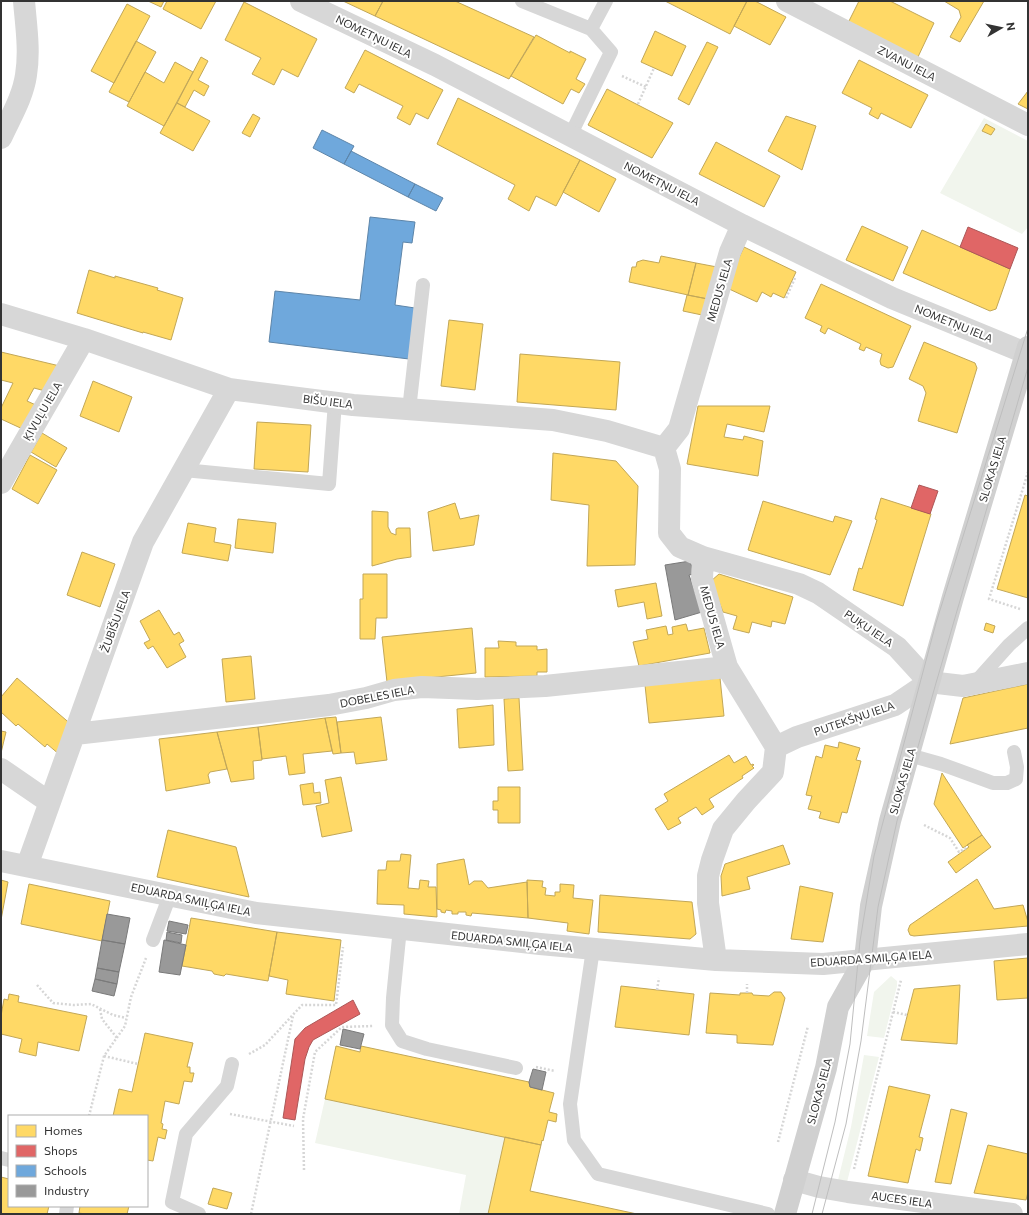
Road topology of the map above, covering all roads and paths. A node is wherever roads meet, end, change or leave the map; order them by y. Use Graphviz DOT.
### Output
graph roads {
  1 [pos="24,1"];
  2 [pos="301,1"];
  3 [pos="522,1"];
  4 [pos="606,1"];
  5 [pos="787,1"];
  6 [pos="590,29"];
  7 [pos="603,68"];
  8 [pos="654,68"];
  9 [pos="646,87"];
  10 [pos="638,104"];
  11 [pos="1028,125"];
  12 [pos="570,136"];
  13 [pos="1,138"];
  14 [pos="742,225"];
  15 [pos="798,273"];
  16 [pos="423,285"];
  17 [pos="786,298"];
  18 [pos="1,314"];
  19 [pos="84,339"];
  20 [pos="1027,351"];
  21 [pos="229,389"];
  22 [pos="334,402"];
  23 [pos="409,410"];
  24 [pos="664,448"];
  25 [pos="184,470"];
  26 [pos="1028,472"];
  27 [pos="1,483"];
  28 [pos="703,557"];
  29 [pos="1021,609"];
  30 [pos="1028,628"];
  31 [pos="727,667"];
  32 [pos="1028,673"];
  33 [pos="929,682"];
  34 [pos="973,684"];
  35 [pos="74,734"];
  36 [pos="776,747"];
  37 [pos="1014,752"];
  38 [pos="909,754"];
  39 [pos="1,769"];
  40 [pos="49,802"];
  41 [pos="924,825"];
  42 [pos="966,848"];
  43 [pos="1,861"];
  44 [pos="27,866"];
  45 [pos="170,895"];
  46 [pos="400,928"];
  47 [pos="153,940"];
  48 [pos="1028,944"];
  49 [pos="593,949"];
  50 [pos="343,953"];
  51 [pos="907,956"];
  52 [pos="865,959"];
  53 [pos="716,960"];
  54 [pos="37,985"];
  55 [pos="99,1008"];
  56 [pos="893,1012"];
  57 [pos="293,1015"];
  58 [pos="908,1015"];
  59 [pos="126,1018"];
  60 [pos="809,1019"];
  61 [pos="392,1025"];
  62 [pos="117,1038"];
  63 [pos="104,1056"];
  64 [pos="138,1064"];
  65 [pos="232,1064"];
  66 [pos="516,1068"];
  67 [pos="207,1109"];
  68 [pos="89,1115"];
  69 [pos="270,1122"];
  70 [pos="294,1126"];
  71 [pos="777,1146"];
  72 [pos="304,1170"];
  73 [pos="794,1180"];
  74 [pos="848,1192"];
  75 [pos="922,1208"];
  76 [pos="199,1214"];
  77 [pos="251,1214"];
  78 [pos="768,1214"];
  79 [pos="785,1214"];
  80 [pos="1012,1214"];
  1 -- 13 [label="street"];
  2 -- 12 [label="street, NOMETŅU IELA"];
  3 -- 6 [label="lane"];
  4 -- 6 [label="lane"];
  5 -- 11 [label="street, ZVANU IELA"];
  6 -- 7 [label="lane"];
  7 -- 9 [label="path"];
  7 -- 12 [label="lane"];
  8 -- 9 [label="path"];
  9 -- 10 [label="path"];
  12 -- 14 [label="street, NOMETŅU IELA"];
  14 -- 20 [label="street, NOMETŅU IELA"];
  14 -- 24 [label="street, MEDUS IELA"];
  15 -- 17 [label="path"];
  16 -- 23 [label="lane"];
  18 -- 19 [label="street, BIŠU IELA"];
  19 -- 21 [label="street, BIŠU IELA"];
  19 -- 27 [label="street, ĶIVUĻU IELA"];
  20 -- 33 [label="main road, SLOKAS IELA"];
  21 -- 22 [label="street, BIŠU IELA"];
  21 -- 25 [label="street, ŽUBĪŠU IELA"];
  22 -- 23 [label="street, BIŠU IELA"];
  22 -- 25 [label="lane"];
  23 -- 24 [label="street, BIŠU IELA"];
  24 -- 28 [label="street"];
  25 -- 35 [label="street, ŽUBĪŠU IELA"];
  26 -- 29 [label="path"];
  28 -- 31 [label="street, MEDUS IELA"];
  28 -- 33 [label="street, PUĶU IELA"];
  30 -- 34 [label="lane"];
  31 -- 35 [label="street, DOBELES IELA"];
  31 -- 36 [label="street, MEDUS IELA"];
  32 -- 34 [label="street"];
  33 -- 34 [label="street"];
  33 -- 36 [label="street, PUTEKŠŅU IELA"];
  33 -- 38 [label="main road, SLOKAS IELA"];
  35 -- 40 [label="street, ŽUBĪŠU IELA"];
  36 -- 53 [label="street"];
  37 -- 38 [label="lane"];
  38 -- 52 [label="main road, SLOKAS IELA"];
  39 -- 40 [label="street"];
  40 -- 44 [label="street, ŽUBĪŠU IELA"];
  41 -- 42 [label="path"];
  43 -- 44 [label="street, EDUARDA SMIĻĢA IELA"];
  44 -- 45 [label="street, EDUARDA SMIĻĢA IELA"];
  45 -- 46 [label="street, EDUARDA SMIĻĢA IELA"];
  45 -- 47 [label="lane"];
  46 -- 49 [label="street, EDUARDA SMIĻĢA IELA"];
  46 -- 61 [label="lane"];
  47 -- 59 [label="path"];
  48 -- 51 [label="street, EDUARDA SMIĻĢA IELA"];
  49 -- 53 [label="street, EDUARDA SMIĻĢA IELA"];
  49 -- 78 [label="lane"];
  50 -- 57 [label="path"];
  51 -- 52 [label="street, EDUARDA SMIĻĢA IELA"];
  51 -- 56 [label="path"];
  52 -- 53 [label="street, EDUARDA SMIĻĢA IELA"];
  52 -- 73 [label="main road, SLOKAS IELA"];
  54 -- 55 [label="path"];
  55 -- 59 [label="path"];
  55 -- 62 [label="path"];
  56 -- 58 [label="path"];
  56 -- 74 [label="path"];
  57 -- 65 [label="path"];
  57 -- 69 [label="path"];
  59 -- 62 [label="path"];
  60 -- 71 [label="path"];
  61 -- 66 [label="lane"];
  61 -- 72 [label="path"];
  62 -- 63 [label="path"];
  63 -- 64 [label="path"];
  63 -- 68 [label="path"];
  65 -- 67 [label="lane"];
  67 -- 69 [label="path"];
  67 -- 76 [label="lane"];
  69 -- 70 [label="path"];
  69 -- 77 [label="path"];
  73 -- 74 [label="street, AUCES IELA"];
  73 -- 79 [label="main road, SLOKAS IELA"];
  74 -- 75 [label="street, AUCES IELA"];
  75 -- 80 [label="street, AUCES IELA"];
}
